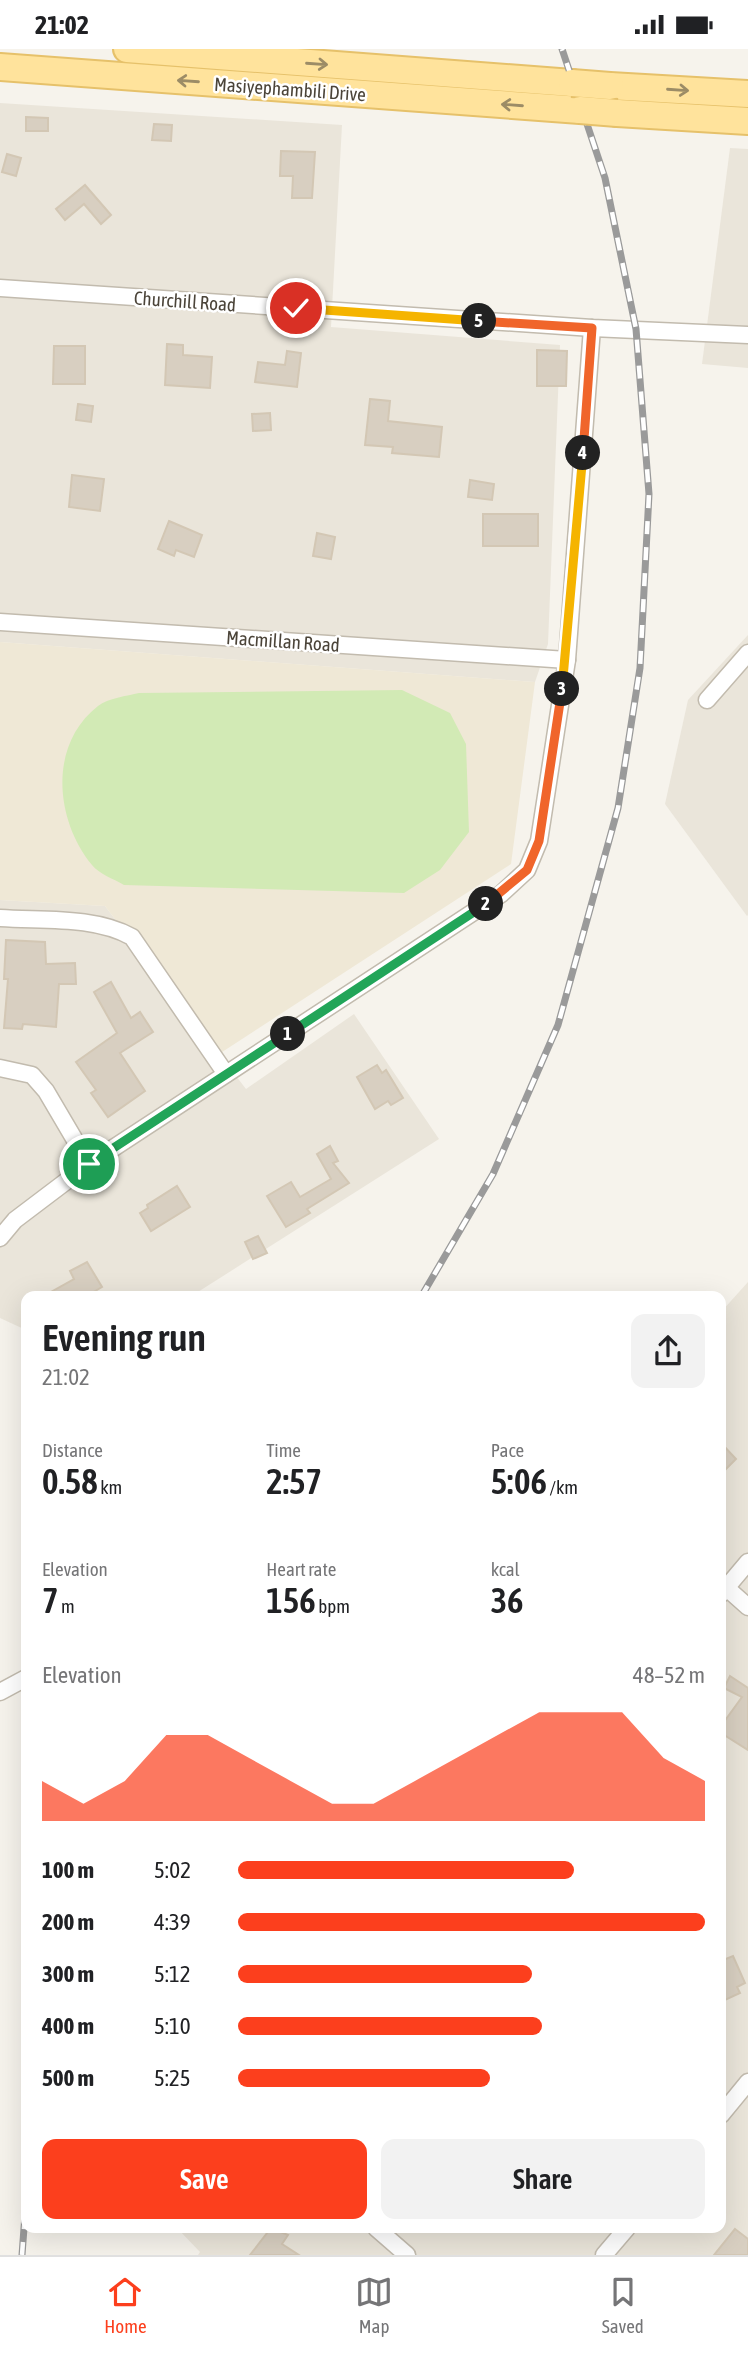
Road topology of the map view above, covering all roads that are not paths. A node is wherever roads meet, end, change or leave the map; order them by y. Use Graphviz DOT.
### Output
graph roads {
  1 [pos="127,49"];
  2 [pos="0,67"];
  3 [pos="748,94"];
  4 [pos="748,121"];
  5 [pos="0,288"];
  6 [pos="592,328"];
  7 [pos="748,335"];
  8 [pos="0,622"];
  9 [pos="748,653"];
  10 [pos="567,660"];
  11 [pos="707,700"];
  12 [pos="0,918"];
  13 [pos="0,1068"];
  14 [pos="226,1074"];
  15 [pos="89,1164"];
  16 [pos="0,1238"];
  17 [pos="748,1562"];
  18 [pos="726,1585"];
  19 [pos="726,1590"];
  20 [pos="748,1607"];
  21 [pos="21,1681"];
  22 [pos="0,1692"];
  23 [pos="748,2082"];
  24 [pos="726,2109"];
  25 [pos="382,2233"];
  26 [pos="623,2233"];
  27 [pos="407,2255"];
  28 [pos="604,2255"];
  1 -- 3 [label="main road, Masiyephambili Drive, one-way, bridge"];
  4 -- 2 [label="main road, Masiyephambili Drive, one-way, bridge"];
  5 -- 6 [label="street, Churchill Road"];
  6 -- 7 [label="street, Churchill Road"];
  6 -- 10 [label="street"];
  8 -- 10 [label="street, Macmillan Road"];
  9 -- 11 [label="street"];
  10 -- 14 [label="street"];
  12 -- 14 [label="street"];
  13 -- 15 [label="street"];
  14 -- 15 [label="street"];
  15 -- 16 [label="street"];
  17 -- 18 [label="street"];
  19 -- 20 [label="street"];
  21 -- 22 [label="street"];
  23 -- 24 [label="street"];
  25 -- 27 [label="street"];
  26 -- 28 [label="street"];
}
